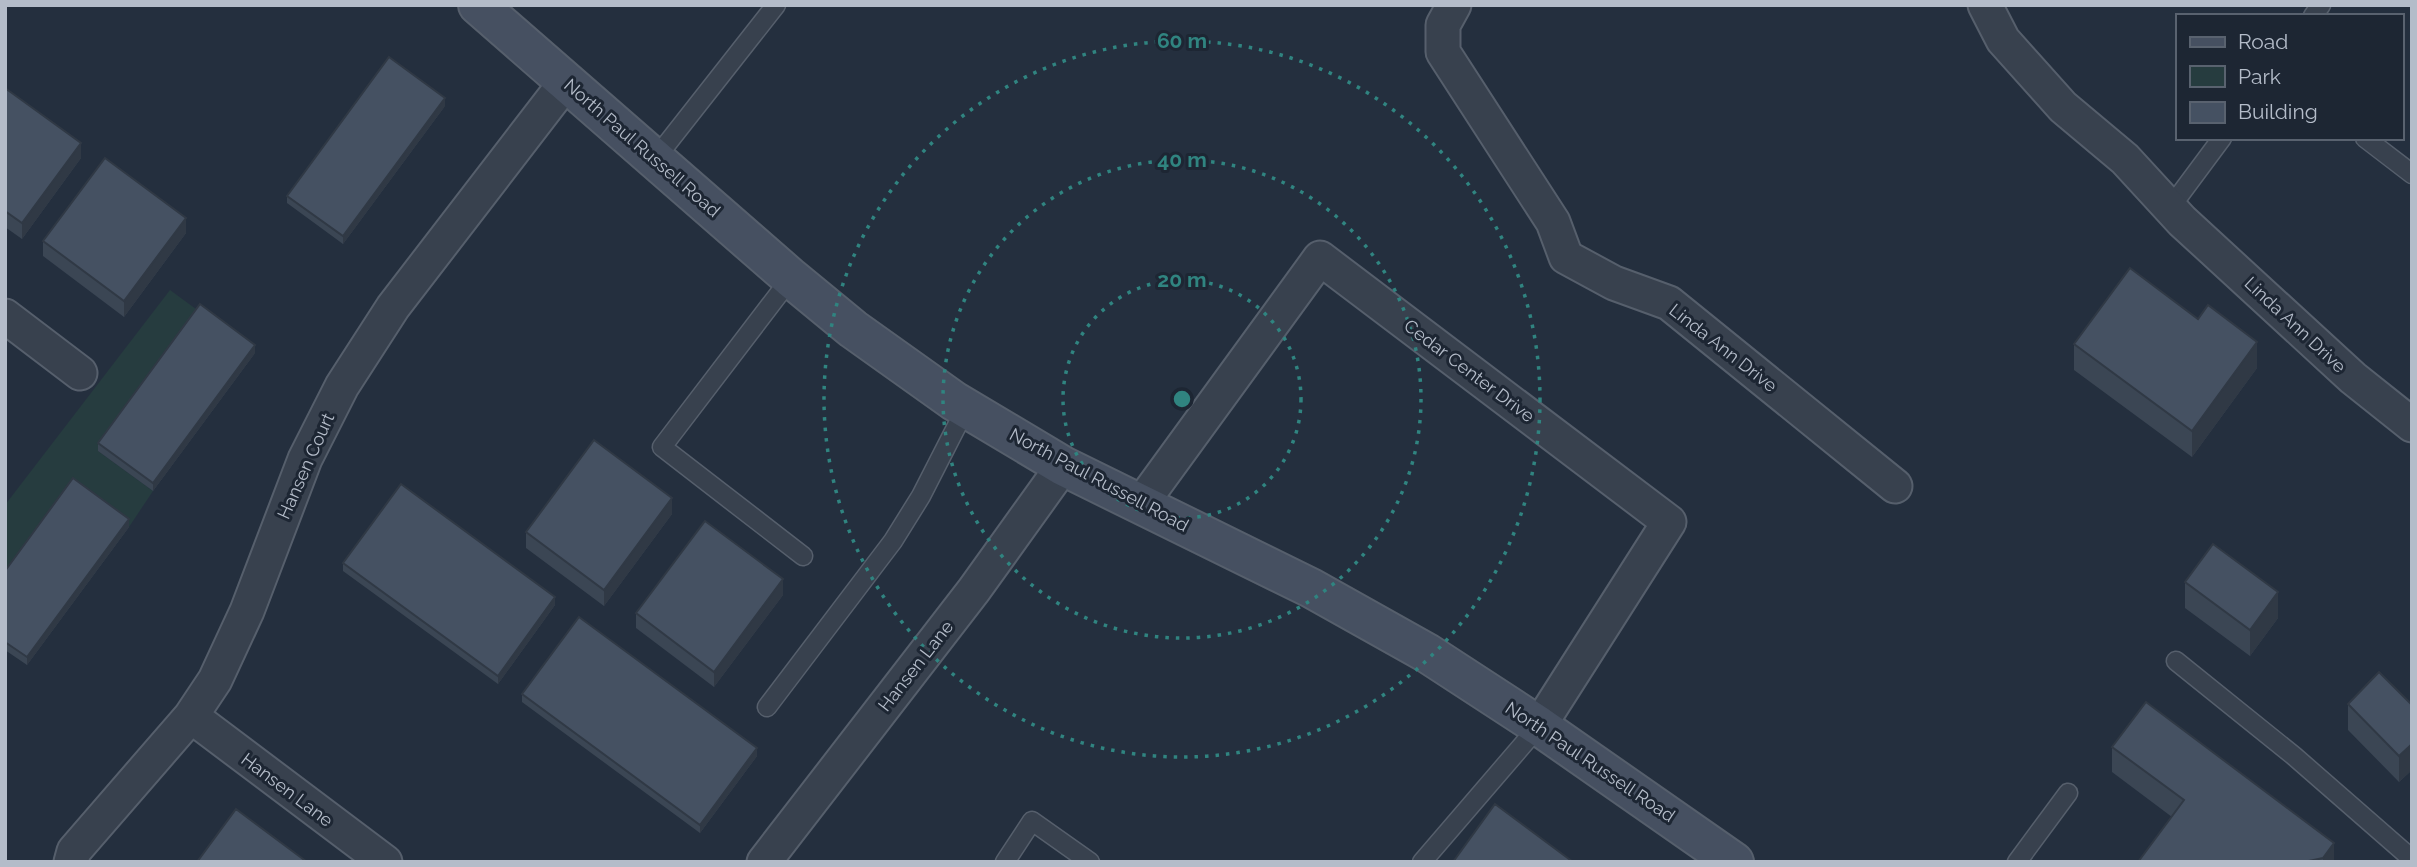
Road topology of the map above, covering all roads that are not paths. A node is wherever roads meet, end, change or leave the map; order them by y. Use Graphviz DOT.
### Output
graph roads {
  1 [pos="478,5"];
  2 [pos="776,5"];
  3 [pos="1454,5"];
  4 [pos="1985,5"];
  5 [pos="566,82"];
  6 [pos="2221,140"];
  7 [pos="2368,140"];
  8 [pos="655,159"];
  9 [pos="2412,174"];
  10 [pos="2170,208"];
  11 [pos="791,278"];
  12 [pos="5,316"];
  13 [pos="80,373"];
  14 [pos="966,408"];
  15 [pos="2412,425"];
  16 [pos="1063,466"];
  17 [pos="1895,486"];
  18 [pos="1141,504"];
  19 [pos="803,556"];
  20 [pos="2176,661"];
  21 [pos="766,707"];
  22 [pos="191,716"];
  23 [pos="1539,726"];
  24 [pos="2068,793"];
  25 [pos="2408,850"];
  26 [pos="71,862"];
  27 [pos="384,862"];
  28 [pos="764,862"];
  29 [pos="1005,862"];
  30 [pos="1090,862"];
  31 [pos="1422,862"];
  32 [pos="1734,862"];
  33 [pos="2017,862"];
  1 -- 5 [label="street, North Paul Russell Road"];
  2 -- 8 [label="lane"];
  3 -- 17 [label="street, Linda Ann Drive"];
  4 -- 10 [label="street, Linda Ann Drive"];
  5 -- 8 [label="street, North Paul Russell Road"];
  5 -- 22 [label="street, Hansen Court"];
  6 -- 10 [label="lane"];
  7 -- 9 [label="lane"];
  8 -- 11 [label="street, North Paul Russell Road"];
  10 -- 15 [label="street, Linda Ann Drive"];
  11 -- 14 [label="street, North Paul Russell Road"];
  11 -- 19 [label="lane"];
  12 -- 13 [label="street"];
  14 -- 16 [label="street, North Paul Russell Road"];
  14 -- 21 [label="lane"];
  16 -- 18 [label="street, North Paul Russell Road"];
  16 -- 28 [label="street, Hansen Lane"];
  18 -- 23 [label="street, North Paul Russell Road"];
  18 -- 23 [label="street, Cedar Center Drive"];
  20 -- 25 [label="lane"];
  22 -- 26 [label="street, Hansen Court"];
  22 -- 27 [label="street, Hansen Lane"];
  23 -- 31 [label="lane"];
  23 -- 32 [label="street, North Paul Russell Road"];
  24 -- 33 [label="lane"];
  29 -- 30 [label="lane"];
}
